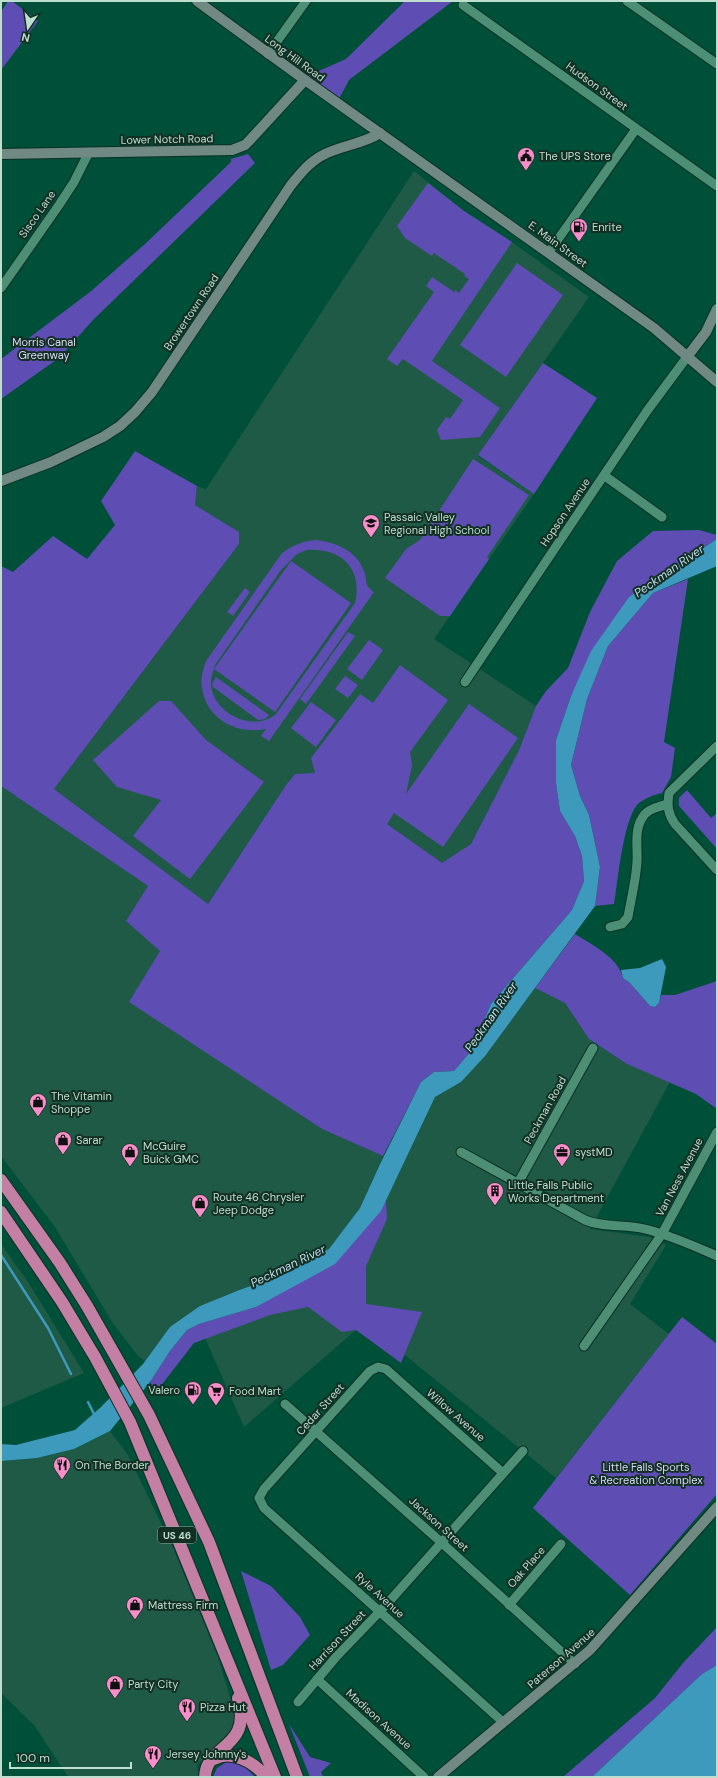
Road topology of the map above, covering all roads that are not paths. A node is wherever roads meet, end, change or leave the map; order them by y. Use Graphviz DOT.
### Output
graph roads {
  1 [pos="197,1"];
  2 [pos="306,1"];
  3 [pos="627,1"];
  4 [pos="463,6"];
  5 [pos="268,54"];
  6 [pos="717,64"];
  7 [pos="305,80"];
  8 [pos="636,129"];
  9 [pos="380,133"];
  10 [pos="89,152"];
  11 [pos="1,154"];
  12 [pos="717,186"];
  13 [pos="549,252"];
  14 [pos="1,288"];
  15 [pos="717,309"];
  16 [pos="687,357"];
  17 [pos="717,382"];
  18 [pos="605,476"];
  19 [pos="1,481"];
  20 [pos="662,517"];
  21 [pos="465,682"];
  22 [pos="717,746"];
  23 [pos="667,804"];
  24 [pos="717,870"];
  25 [pos="610,927"];
  26 [pos="593,1048"];
  27 [pos="717,1132"];
  28 [pos="461,1152"];
  29 [pos="1,1180"];
  30 [pos="518,1183"];
  31 [pos="1,1212"];
  32 [pos="662,1234"];
  33 [pos="717,1256"];
  34 [pos="584,1346"];
  35 [pos="392,1375"];
  36 [pos="285,1404"];
  37 [pos="316,1431"];
  38 [pos="523,1451"];
  39 [pos="503,1473"];
  40 [pos="270,1482"];
  41 [pos="717,1507"];
  42 [pos="442,1543"];
  43 [pos="561,1544"];
  44 [pos="509,1605"];
  45 [pos="380,1612"];
  46 [pos="223,1649"];
  47 [pos="575,1664"];
  48 [pos="317,1680"];
  49 [pos="298,1702"];
  50 [pos="503,1722"];
  51 [pos="209,1761"];
  52 [pos="204,1777"];
  53 [pos="266,1777"];
  54 [pos="275,1777"];
  55 [pos="297,1777"];
  56 [pos="424,1777"];
  57 [pos="438,1777"];
  1 -- 5 [label="main road, Long Hill Road"];
  2 -- 5 [label="street"];
  3 -- 6 [label="street"];
  4 -- 8 [label="street, Hudson Street"];
  5 -- 7 [label="main road, Long Hill Road"];
  7 -- 9 [label="main road, Long Hill Road"];
  7 -- 10 [label="main road, Lower Notch Road"];
  8 -- 12 [label="street, Hudson Street"];
  8 -- 13 [label="street"];
  9 -- 13 [label="main road, E. Main Street"];
  9 -- 19 [label="main road, Browertown Road"];
  10 -- 11 [label="main road, Lower Notch Road"];
  10 -- 14 [label="street, Sisco Lane"];
  13 -- 16 [label="main road, E. Main Street"];
  15 -- 16 [label="main road"];
  16 -- 17 [label="main road, E. Main Street"];
  16 -- 18 [label="street, Hopson Avenue"];
  18 -- 20 [label="street"];
  18 -- 21 [label="street, Hopson Avenue"];
  22 -- 23 [label="street"];
  23 -- 24 [label="street"];
  23 -- 25 [label="street"];
  26 -- 30 [label="street, Peckman Road"];
  27 -- 32 [label="street, Van Ness Avenue"];
  28 -- 30 [label="street"];
  29 -- 55 [label="highway, US 46"];
  30 -- 32 [label="street"];
  31 -- 46 [label="highway, US 46"];
  32 -- 33 [label="street"];
  32 -- 34 [label="street, Van Ness Avenue"];
  35 -- 37 [label="street, Cedar Street"];
  35 -- 39 [label="street, Willow Avenue"];
  36 -- 37 [label="street, Jackson Street"];
  37 -- 40 [label="street, Cedar Street"];
  37 -- 42 [label="street, Jackson Street"];
  38 -- 39 [label="street, Harrison Street"];
  39 -- 42 [label="street, Harrison Street"];
  40 -- 45 [label="street, Ryle Avenue"];
  41 -- 47 [label="main road, Paterson Avenue"];
  42 -- 44 [label="street, Jackson Street"];
  42 -- 45 [label="street, Harrison Street"];
  43 -- 44 [label="street, Oak Place"];
  44 -- 47 [label="street, Jackson Street"];
  45 -- 48 [label="street, Harrison Street"];
  45 -- 50 [label="street, Ryle Avenue"];
  46 -- 51 [label="highway"];
  46 -- 54 [label="highway, US 46"];
  47 -- 50 [label="main road, Paterson Avenue"];
  48 -- 49 [label="street, Harrison Street"];
  48 -- 56 [label="street, Madison Avenue"];
  50 -- 57 [label="main road, Paterson Avenue"];
  51 -- 52 [label="highway"];
  51 -- 53 [label="highway"];
}
